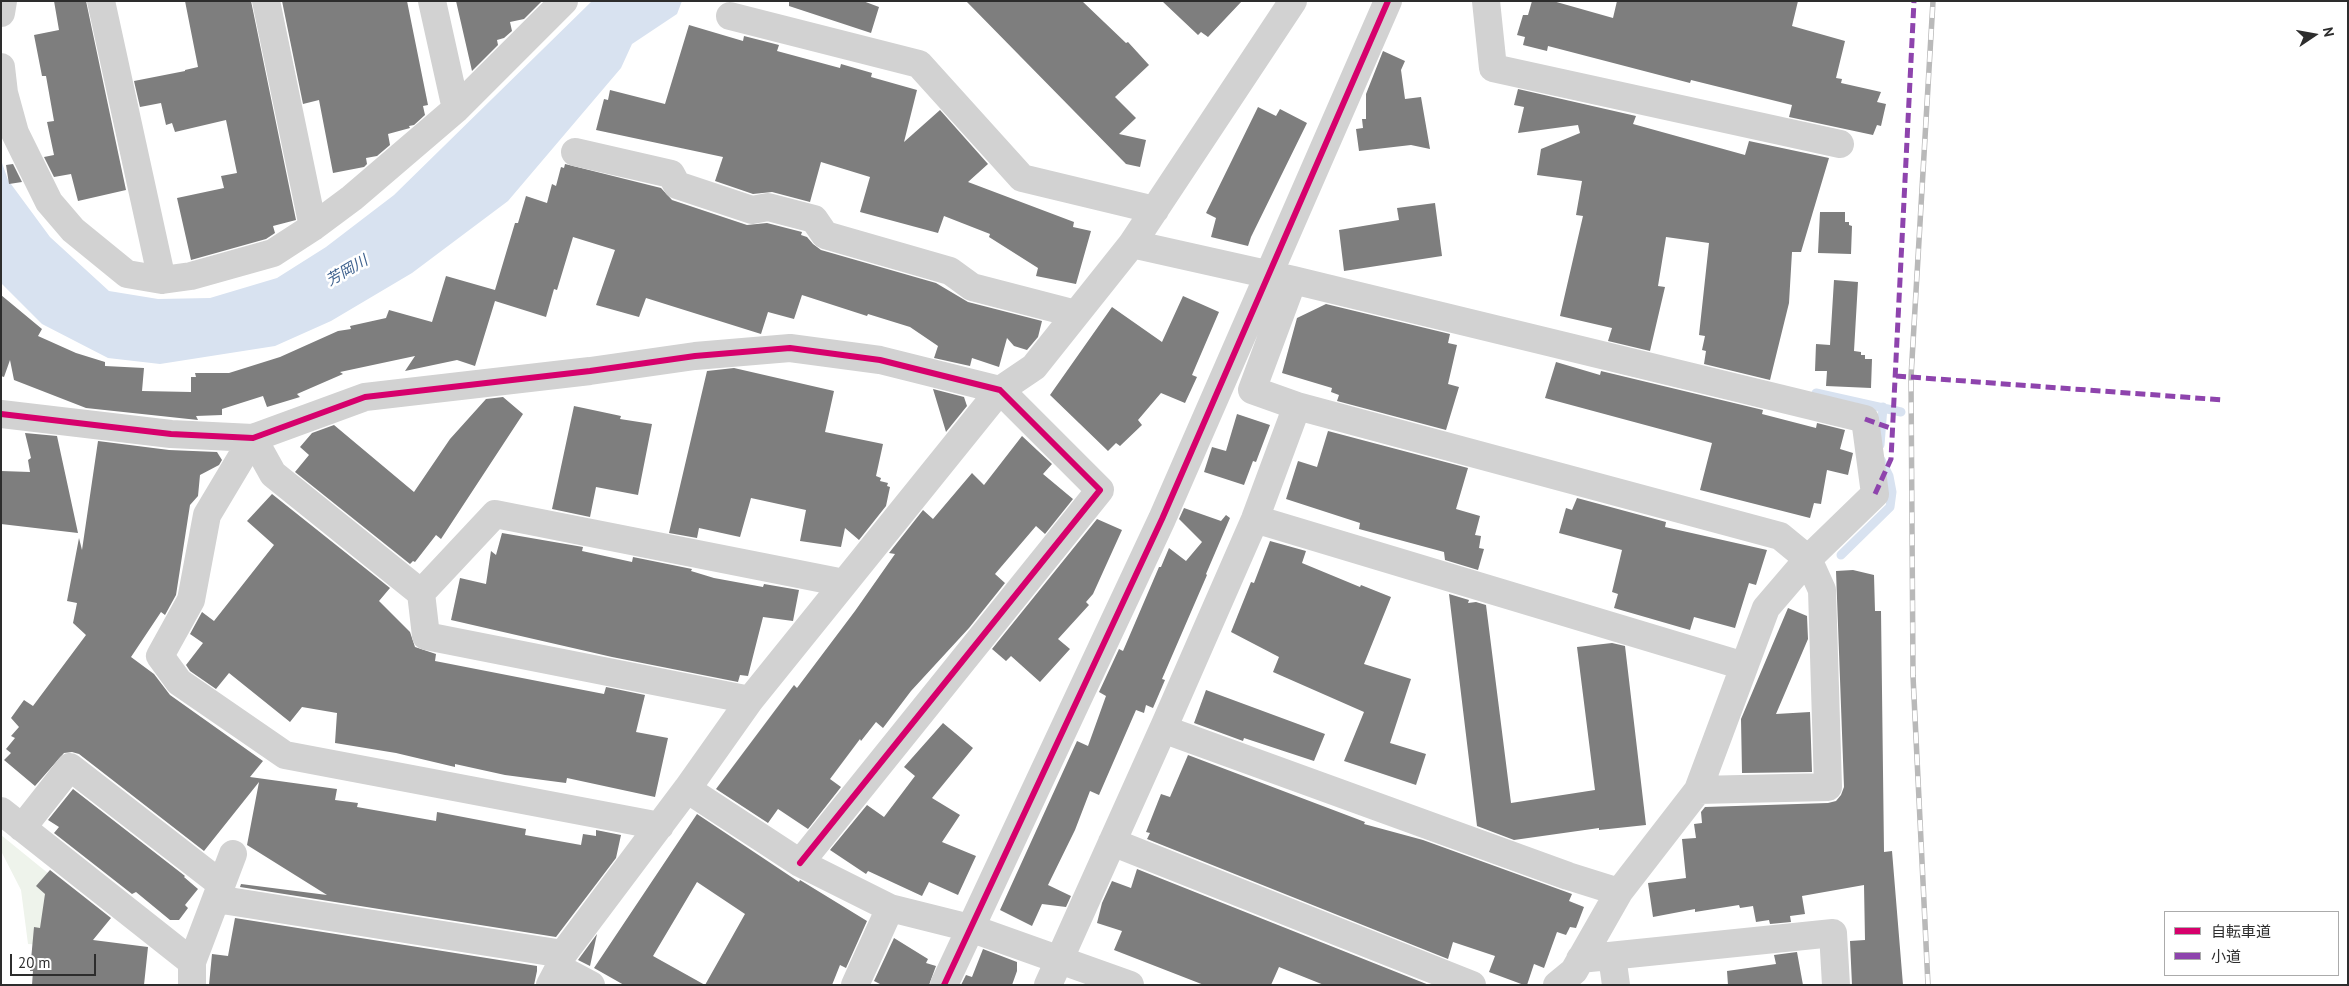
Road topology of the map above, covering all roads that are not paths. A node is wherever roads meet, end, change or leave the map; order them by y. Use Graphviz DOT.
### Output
graph roads {
  1 [pos="3,1"];
  2 [pos="101,1"];
  3 [pos="266,1"];
  4 [pos="432,1"];
  5 [pos="564,1"];
  6 [pos="1293,1"];
  7 [pos="1388,1"];
  8 [pos="1486,1"];
  9 [pos="1,13"];
  10 [pos="730,16"];
  11 [pos="1,67"];
  12 [pos="456,109"];
  13 [pos="1840,144"];
  14 [pos="575,152"];
  15 [pos="1155,210"];
  16 [pos="313,227"];
  17 [pos="1132,244"];
  18 [pos="1281,278"];
  19 [pos="162,280"];
  20 [pos="1076,314"];
  21 [pos="1000,390"];
  22 [pos="1297,406"];
  23 [pos="1,414"];
  24 [pos="253,438"];
  25 [pos="1255,519"];
  26 [pos="1808,559"];
  27 [pos="844,583"];
  28 [pos="421,593"];
  29 [pos="1744,666"];
  30 [pos="750,700"];
  31 [pos="1163,728"];
  32 [pos="687,789"];
  33 [pos="1698,790"];
  34 [pos="12,820"];
  35 [pos="660,826"];
  36 [pos="1112,842"];
  37 [pos="233,854"];
  38 [pos="800,863"];
  39 [pos="219,892"];
  40 [pos="1619,892"];
  41 [pos="890,908"];
  42 [pos="970,928"];
  43 [pos="1612,956"];
  44 [pos="1059,958"];
  45 [pos="1580,959"];
  46 [pos="558,969"];
  47 [pos="192,974"];
  48 [pos="591,985"];
  49 [pos="855,985"];
  50 [pos="944,985"];
  51 [pos="1048,985"];
  52 [pos="1130,985"];
  53 [pos="1472,985"];
  54 [pos="1557,985"];
  55 [pos="1616,985"];
  56 [pos="1836,985"];
  1 -- 9 [label="street"];
  2 -- 19 [label="street"];
  3 -- 16 [label="street"];
  4 -- 12 [label="street"];
  5 -- 12 [label="street"];
  6 -- 15 [label="street"];
  7 -- 18 [label="street"];
  8 -- 13 [label="street"];
  10 -- 15 [label="street"];
  11 -- 19 [label="street"];
  12 -- 16 [label="street"];
  14 -- 20 [label="street"];
  15 -- 17 [label="street"];
  16 -- 19 [label="street"];
  17 -- 18 [label="street"];
  17 -- 20 [label="street"];
  18 -- 22 [label="street"];
  18 -- 26 [label="street"];
  18 -- 42 [label="street"];
  20 -- 21 [label="street"];
  21 -- 24 [label="street"];
  21 -- 27 [label="street"];
  21 -- 38 [label="street"];
  22 -- 25 [label="street"];
  22 -- 26 [label="street"];
  23 -- 24 [label="street"];
  24 -- 28 [label="street"];
  24 -- 35 [label="street"];
  25 -- 29 [label="street"];
  25 -- 31 [label="street"];
  26 -- 29 [label="street"];
  26 -- 33 [label="street"];
  27 -- 28 [label="street"];
  27 -- 30 [label="street"];
  28 -- 30 [label="street"];
  29 -- 33 [label="street"];
  30 -- 32 [label="street"];
  31 -- 36 [label="street"];
  31 -- 40 [label="street"];
  32 -- 35 [label="street"];
  32 -- 38 [label="street"];
  33 -- 40 [label="street"];
  34 -- 39 [label="street"];
  34 -- 47 [label="street"];
  35 -- 46 [label="street"];
  36 -- 44 [label="street"];
  36 -- 53 [label="street"];
  37 -- 39 [label="street"];
  38 -- 41 [label="street"];
  39 -- 46 [label="street"];
  39 -- 47 [label="street"];
  40 -- 45 [label="street"];
  41 -- 42 [label="street"];
  41 -- 49 [label="street"];
  42 -- 44 [label="street"];
  42 -- 50 [label="street"];
  43 -- 45 [label="street"];
  43 -- 55 [label="street"];
  43 -- 56 [label="street"];
  44 -- 51 [label="street"];
  44 -- 52 [label="street"];
  45 -- 54 [label="street"];
  46 -- 48 [label="street"];
}
